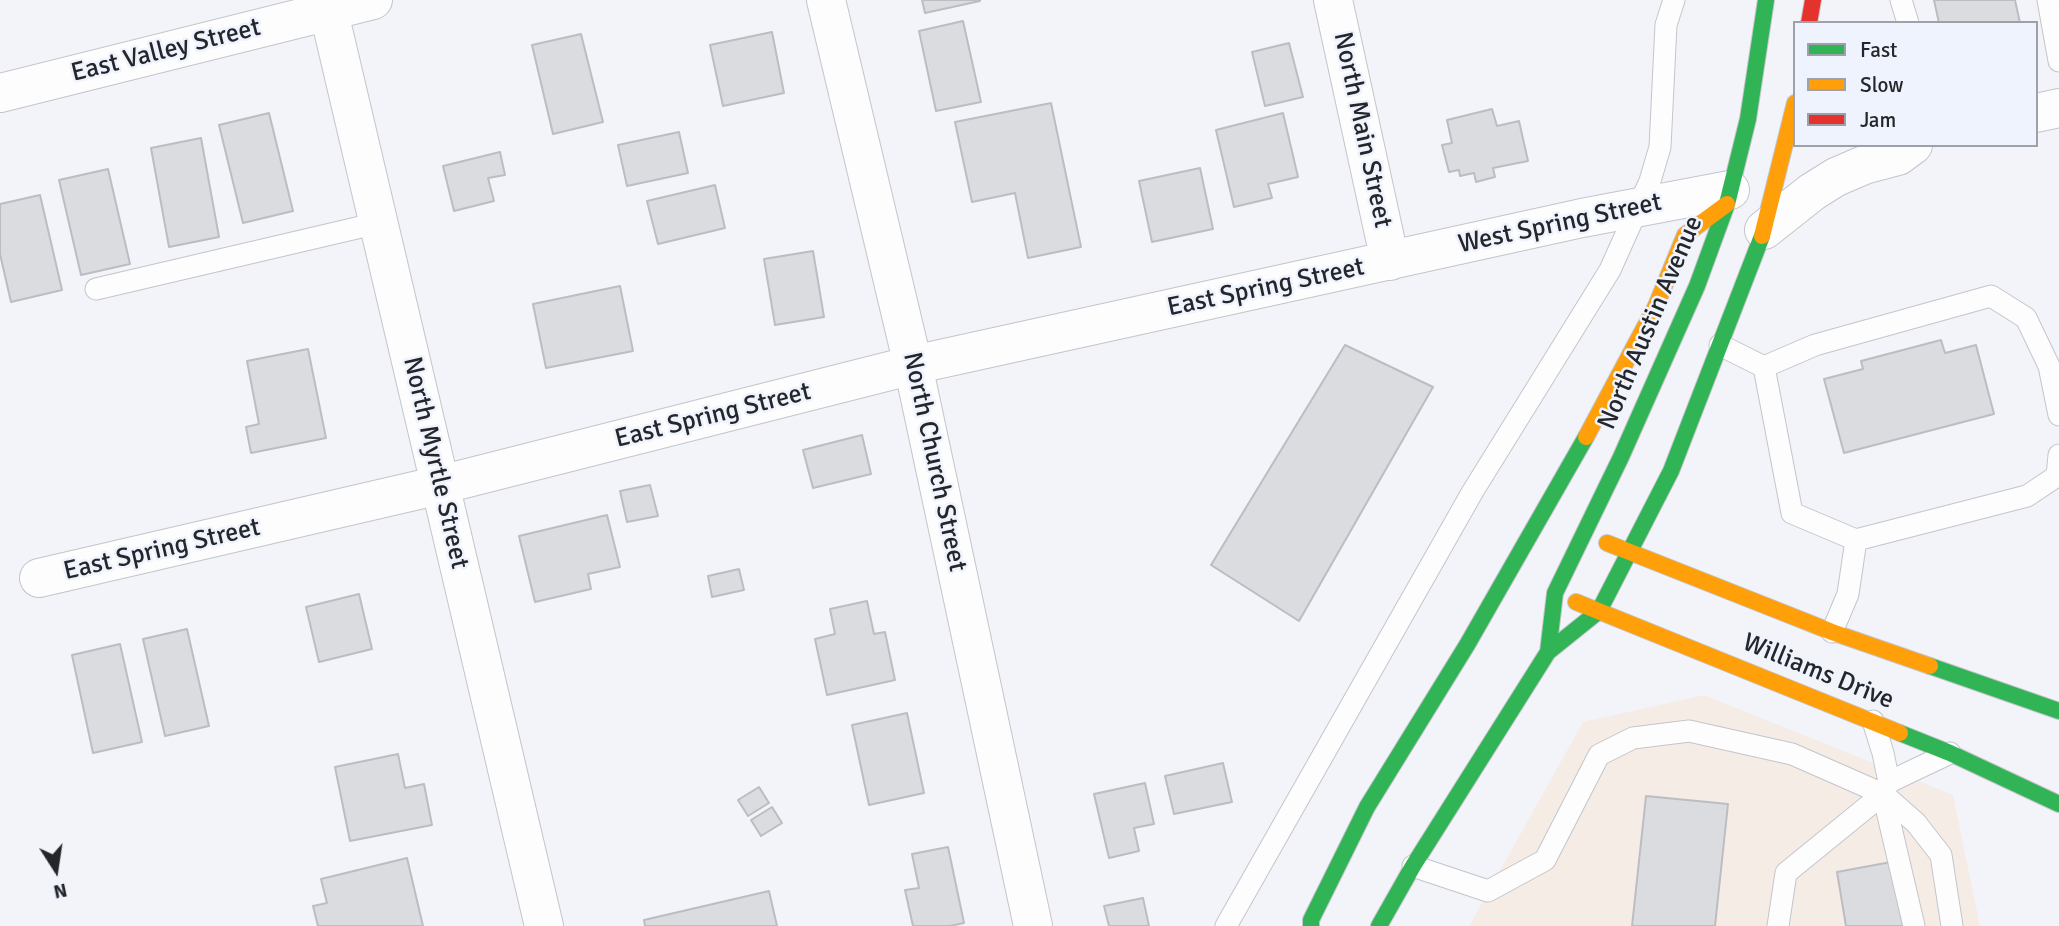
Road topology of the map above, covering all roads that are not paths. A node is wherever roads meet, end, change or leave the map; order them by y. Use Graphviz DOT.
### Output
graph roads {
  1 [pos="373,0"];
  2 [pos="827,0"];
  3 [pos="1334,0"];
  4 [pos="1674,0"];
  5 [pos="1766,0"];
  6 [pos="1813,0"];
  7 [pos="1900,0"];
  8 [pos="2048,0"];
  9 [pos="327,5"];
  10 [pos="1810,21"];
  11 [pos="1907,21"];
  12 [pos="2050,50"];
  13 [pos="0,93"];
  14 [pos="2059,108"];
  15 [pos="1793,111"];
  16 [pos="2038,113"];
  17 [pos="1910,147"];
  18 [pos="1729,197"];
  19 [pos="1638,207"];
  20 [pos="378,223"];
  21 [pos="1764,230"];
  22 [pos="1390,261"];
  23 [pos="96,289"];
  24 [pos="1720,345"];
  25 [pos="913,365"];
  26 [pos="1764,367"];
  27 [pos="2059,415"];
  28 [pos="2059,455"];
  29 [pos="440,485"];
  30 [pos="1583,533"];
  31 [pos="1856,540"];
  32 [pos="1630,552"];
  33 [pos="39,579"];
  34 [pos="1555,593"];
  35 [pos="1599,611"];
  36 [pos="1832,632"];
  37 [pos="1548,652"];
  38 [pos="2059,711"];
  39 [pos="1873,721"];
  40 [pos="1950,753"];
  41 [pos="1886,788"];
  42 [pos="2059,804"];
  43 [pos="1413,866"];
  44 [pos="544,926"];
  45 [pos="1033,926"];
  46 [pos="1226,926"];
  47 [pos="1311,926"];
  48 [pos="1379,926"];
  49 [pos="1777,926"];
  50 [pos="1914,926"];
  51 [pos="1952,926"];
  1 -- 9 [label="street, East Valley Street"];
  2 -- 25 [label="street, North Church Street"];
  3 -- 22 [label="street, North Main Street"];
  4 -- 19 [label="lane"];
  5 -- 18 [label="main road, North Austin Avenue"];
  6 -- 10 [label="main road"];
  7 -- 11 [label="lane"];
  8 -- 12 [label="lane"];
  9 -- 13 [label="street, East Valley Street"];
  9 -- 20 [label="street, North Myrtle Street"];
  14 -- 16 [label="street"];
  15 -- 21 [label="main road, North Austin Avenue"];
  17 -- 21 [label="street"];
  18 -- 19 [label="street, West Spring Street"];
  18 -- 30 [label="main road, North Austin Avenue"];
  18 -- 47 [label="main road"];
  19 -- 22 [label="street, West Spring Street"];
  19 -- 46 [label="lane"];
  20 -- 23 [label="lane"];
  20 -- 29 [label="street, North Myrtle Street"];
  21 -- 24 [label="main road, North Austin Avenue"];
  22 -- 25 [label="street, East Spring Street"];
  24 -- 26 [label="lane"];
  24 -- 32 [label="main road, North Austin Avenue"];
  25 -- 29 [label="street, East Spring Street"];
  25 -- 45 [label="street, North Church Street"];
  26 -- 27 [label="lane"];
  26 -- 31 [label="lane"];
  28 -- 31 [label="lane"];
  29 -- 33 [label="street, East Spring Street"];
  29 -- 44 [label="street, North Myrtle Street"];
  30 -- 32 [label="main road, Williams Drive"];
  30 -- 34 [label="main road, North Austin Avenue"];
  31 -- 36 [label="lane"];
  32 -- 35 [label="main road, North Austin Avenue"];
  32 -- 36 [label="main road, Williams Drive"];
  34 -- 35 [label="main road, Williams Drive"];
  34 -- 37 [label="main road, North Austin Avenue"];
  35 -- 37 [label="main road, North Austin Avenue"];
  35 -- 39 [label="main road, Williams Drive"];
  36 -- 38 [label="main road, Williams Drive"];
  37 -- 43 [label="main road, North Austin Avenue"];
  39 -- 40 [label="main road, Williams Drive"];
  39 -- 41 [label="lane"];
  40 -- 41 [label="lane"];
  40 -- 42 [label="main road, Williams Drive"];
  41 -- 43 [label="lane"];
  41 -- 49 [label="lane"];
  41 -- 50 [label="lane"];
  41 -- 51 [label="lane"];
  43 -- 48 [label="main road, North Austin Avenue"];
}
